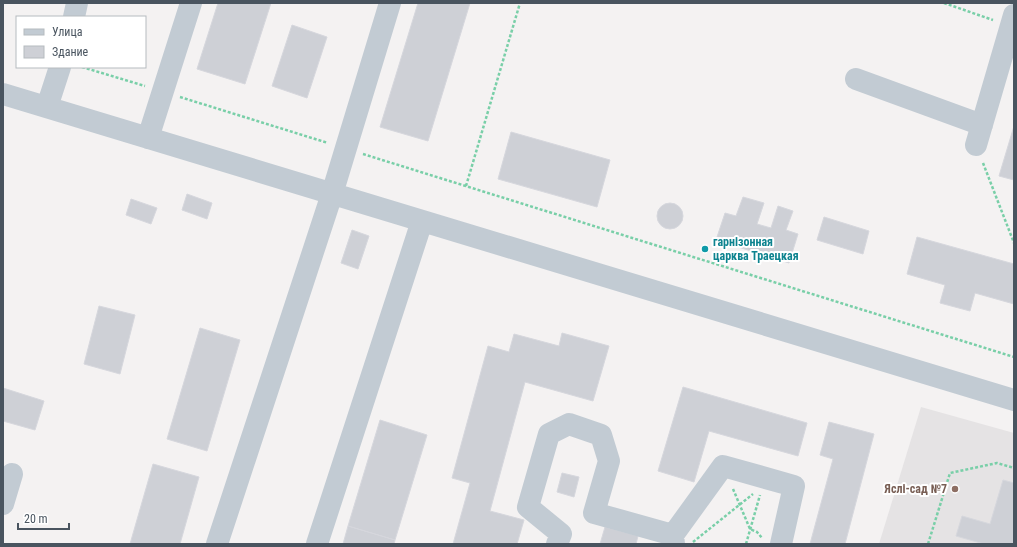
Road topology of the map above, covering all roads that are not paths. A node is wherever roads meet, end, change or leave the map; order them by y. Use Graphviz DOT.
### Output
graph roads {
  1 [pos="77,3"];
  2 [pos="191,3"];
  3 [pos="390,3"];
  4 [pos="74,16"];
  5 [pos="1012,21"];
  6 [pos="60,68"];
  7 [pos="856,79"];
  8 [pos="3,94"];
  9 [pos="47,108"];
  10 [pos="148,138"];
  11 [pos="332,194"];
  12 [pos="422,221"];
  13 [pos="1014,400"];
  14 [pos="12,474"];
  15 [pos="3,504"];
  16 [pos="679,541"];
  17 [pos="218,544"];
  18 [pos="317,544"];
  19 [pos="557,544"];
  20 [pos="781,544"];
  1 -- 4 [label="lane"];
  2 -- 10 [label="lane"];
  3 -- 11 [label="lane"];
  5 -- 7 [label="lane"];
  6 -- 9 [label="lane"];
  8 -- 9 [label="lane"];
  9 -- 10 [label="lane"];
  10 -- 11 [label="lane"];
  11 -- 12 [label="lane"];
  11 -- 17 [label="lane"];
  12 -- 13 [label="lane"];
  12 -- 18 [label="lane"];
  14 -- 15 [label="lane"];
  16 -- 19 [label="lane"];
  16 -- 20 [label="lane"];
}
